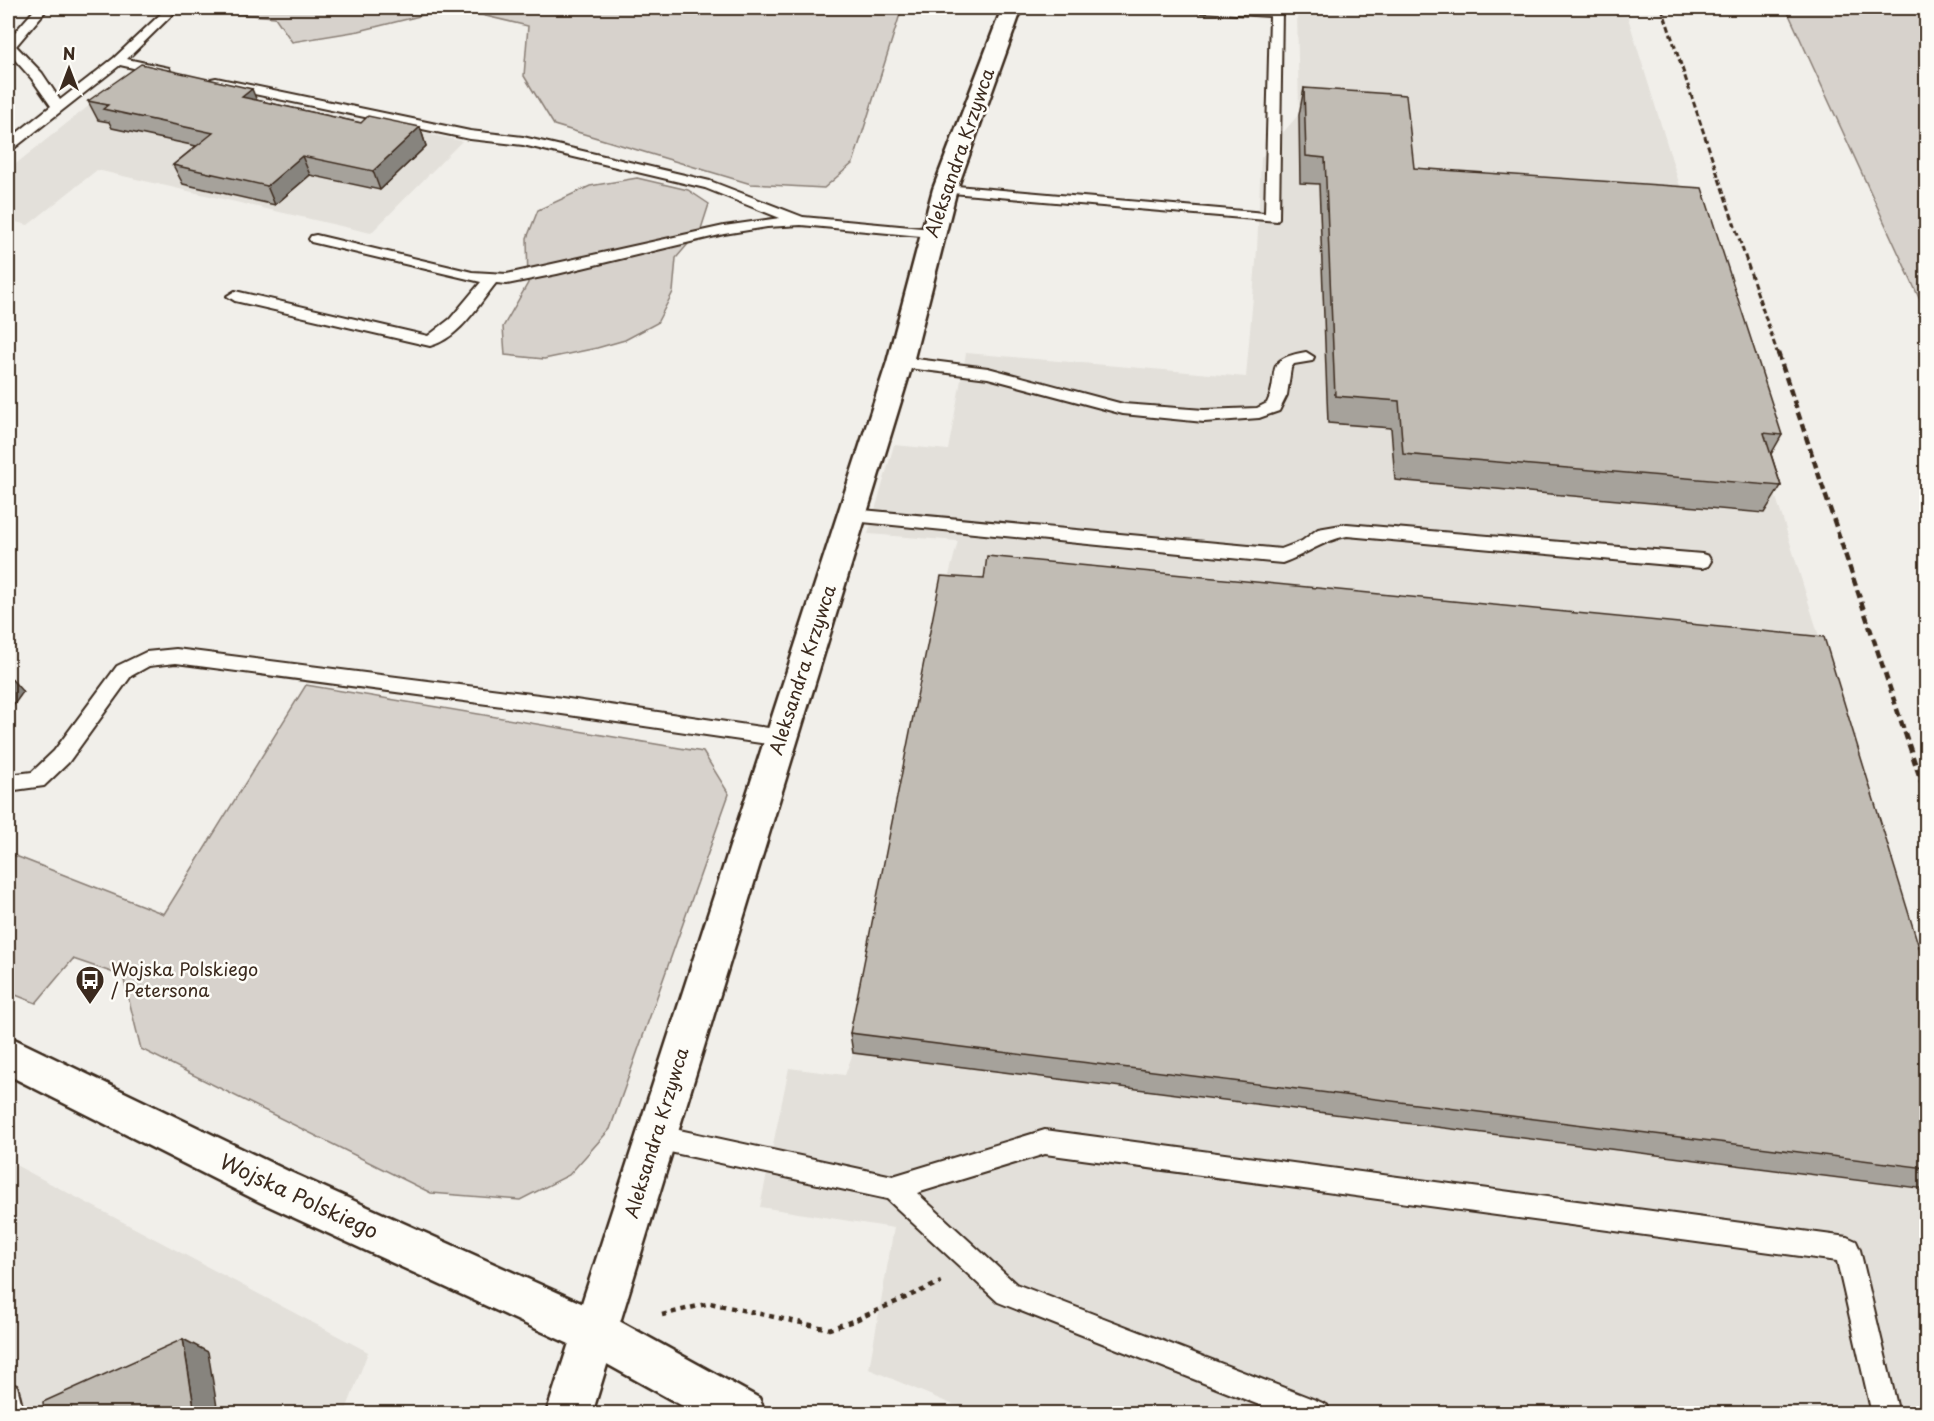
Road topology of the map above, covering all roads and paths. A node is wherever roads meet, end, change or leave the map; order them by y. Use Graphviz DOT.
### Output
graph roads {
  1 [pos="42,8"];
  2 [pos="173,8"];
  3 [pos="1012,8"];
  4 [pos="1201,8"];
  5 [pos="1276,10"];
  6 [pos="118,61"];
  7 [pos="177,74"];
  8 [pos="200,78"];
  9 [pos="59,108"];
  10 [pos="8,146"];
  11 [pos="945,189"];
  12 [pos="801,222"];
  13 [pos="932,233"];
  14 [pos="316,239"];
  15 [pos="492,278"];
  16 [pos="235,296"];
  17 [pos="1306,357"];
  18 [pos="900,362"];
  19 [pos="852,515"];
  20 [pos="1702,561"];
  21 [pos="782,738"];
  22 [pos="8,783"];
  23 [pos="8,1054"];
  24 [pos="656,1137"];
  25 [pos="893,1188"];
  26 [pos="977,1266"];
  27 [pos="594,1332"];
  28 [pos="8,1395"];
  29 [pos="11,1413"];
  30 [pos="569,1413"];
  31 [pos="743,1413"];
  32 [pos="1318,1413"];
  33 [pos="1886,1413"];
  1 -- 9 [label="lane"];
  2 -- 6 [label="lane"];
  3 -- 11 [label="street, Aleksandra Krzywca"];
  4 -- 5 [label="lane"];
  5 -- 11 [label="lane"];
  6 -- 7 [label="lane"];
  6 -- 9 [label="lane"];
  8 -- 12 [label="lane"];
  9 -- 10 [label="lane"];
  11 -- 13 [label="street, Aleksandra Krzywca"];
  12 -- 13 [label="lane"];
  12 -- 15 [label="lane"];
  13 -- 18 [label="street, Aleksandra Krzywca"];
  14 -- 15 [label="lane"];
  15 -- 16 [label="lane"];
  17 -- 18 [label="lane"];
  18 -- 19 [label="street, Aleksandra Krzywca"];
  19 -- 20 [label="lane"];
  19 -- 21 [label="street, Aleksandra Krzywca"];
  21 -- 22 [label="lane"];
  21 -- 24 [label="street, Aleksandra Krzywca"];
  23 -- 27 [label="street, Wojska Polskiego"];
  24 -- 25 [label="lane"];
  24 -- 27 [label="street, Aleksandra Krzywca"];
  25 -- 26 [label="lane"];
  25 -- 33 [label="lane"];
  26 -- 27 [label="path"];
  26 -- 32 [label="lane"];
  27 -- 30 [label="street, Aleksandra Krzywca"];
  27 -- 31 [label="street, Wojska Polskiego"];
  28 -- 29 [label="lane"];
}
